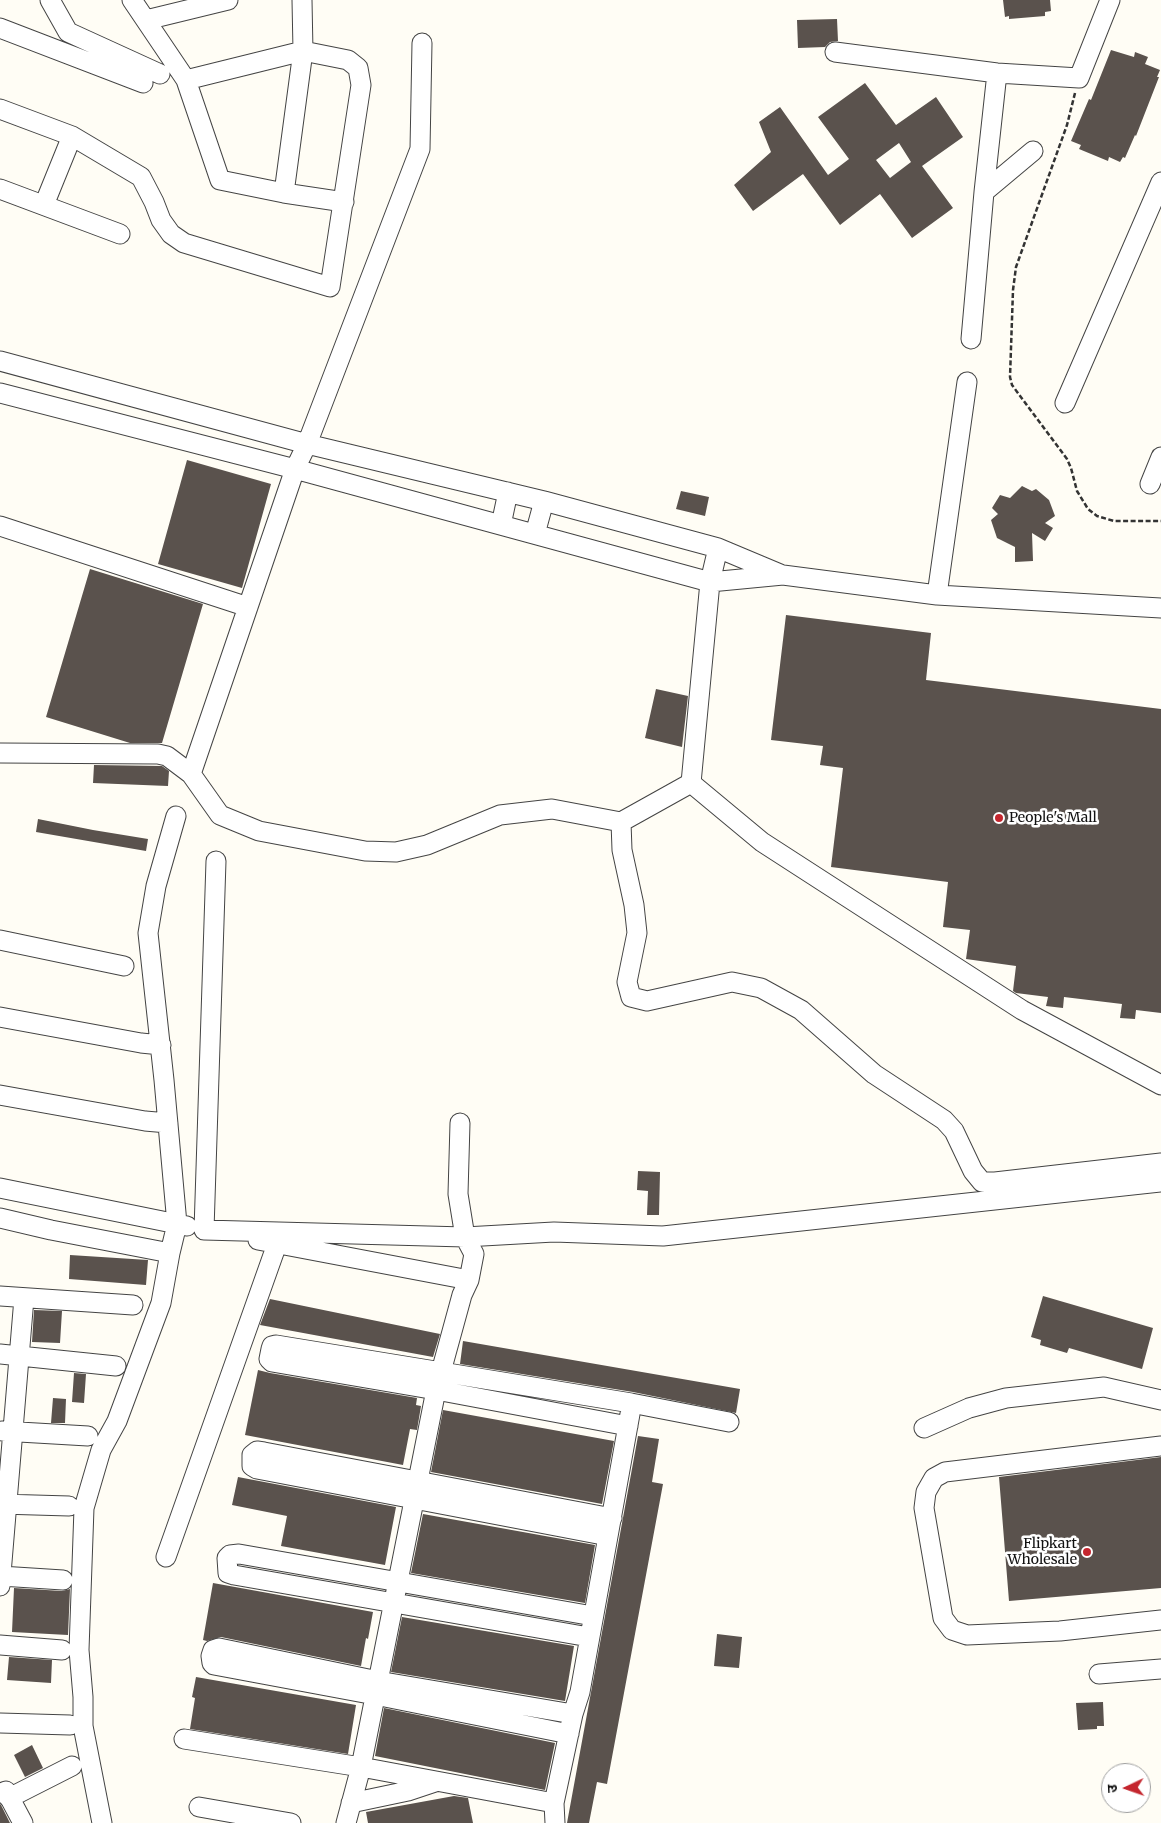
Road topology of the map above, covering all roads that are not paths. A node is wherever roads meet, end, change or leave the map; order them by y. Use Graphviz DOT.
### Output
graph roads {
  1 [pos="35,0"];
  2 [pos="50,0"];
  3 [pos="132,0"];
  4 [pos="228,0"];
  5 [pos="302,0"];
  6 [pos="1110,0"];
  7 [pos="146,20"];
  8 [pos="0,28"];
  9 [pos="422,43"];
  10 [pos="303,51"];
  11 [pos="835,52"];
  12 [pos="68,54"];
  13 [pos="997,73"];
  14 [pos="160,74"];
  15 [pos="186,80"];
  16 [pos="143,83"];
  17 [pos="0,109"];
  18 [pos="72,136"];
  19 [pos="1033,152"];
  20 [pos="1161,182"];
  21 [pos="0,189"];
  22 [pos="984,192"];
  23 [pos="284,193"];
  24 [pos="344,202"];
  25 [pos="44,206"];
  26 [pos="120,234"];
  27 [pos="971,339"];
  28 [pos="0,362"];
  29 [pos="967,382"];
  30 [pos="0,393"];
  31 [pos="1065,403"];
  32 [pos="307,444"];
  33 [pos="1161,457"];
  34 [pos="295,469"];
  35 [pos="1150,484"];
  36 [pos="508,492"];
  37 [pos="544,501"];
  38 [pos="501,525"];
  39 [pos="0,526"];
  40 [pos="535,534"];
  41 [pos="718,548"];
  42 [pos="783,575"];
  43 [pos="710,582"];
  44 [pos="937,595"];
  45 [pos="248,607"];
  46 [pos="1161,608"];
  47 [pos="0,753"];
  48 [pos="191,774"];
  49 [pos="691,783"];
  50 [pos="176,816"];
  51 [pos="621,822"];
  52 [pos="216,861"];
  53 [pos="0,940"];
  54 [pos="124,966"];
  55 [pos="0,1017"];
  56 [pos="161,1045"];
  57 [pos="1161,1085"];
  58 [pos="0,1095"];
  59 [pos="168,1123"];
  60 [pos="460,1123"];
  61 [pos="1161,1163"];
  62 [pos="1161,1182"];
  63 [pos="0,1188"];
  64 [pos="0,1218"];
  65 [pos="177,1224"];
  66 [pos="204,1230"];
  67 [pos="465,1237"];
  68 [pos="277,1244"];
  69 [pos="170,1253"];
  70 [pos="469,1280"];
  71 [pos="0,1296"];
  72 [pos="24,1298"];
  73 [pos="133,1305"];
  74 [pos="0,1354"];
  75 [pos="19,1356"];
  76 [pos="116,1366"];
  77 [pos="439,1381"];
  78 [pos="1161,1400"];
  79 [pos="632,1403"];
  80 [pos="729,1422"];
  81 [pos="628,1426"];
  82 [pos="924,1428"];
  83 [pos="6,1431"];
  84 [pos="88,1436"];
  85 [pos="1161,1446"];
  86 [pos="418,1480"];
  87 [pos="414,1499"];
  88 [pos="3,1504"];
  89 [pos="69,1506"];
  90 [pos="612,1518"];
  91 [pos="608,1536"];
  92 [pos="166,1557"];
  93 [pos="0,1579"];
  94 [pos="63,1580"];
  95 [pos="398,1582"];
  96 [pos="393,1603"];
  97 [pos="593,1616"];
  98 [pos="1161,1620"];
  99 [pos="590,1637"];
  100 [pos="0,1645"];
  101 [pos="62,1650"];
  102 [pos="1161,1669"];
  103 [pos="1099,1674"];
  104 [pos="377,1688"];
  105 [pos="573,1714"];
  106 [pos="0,1723"];
  107 [pos="70,1725"];
  108 [pos="569,1734"];
  109 [pos="184,1739"];
  110 [pos="72,1766"];
  111 [pos="360,1767"];
  112 [pos="436,1781"];
  113 [pos="4,1790"];
  114 [pos="351,1803"];
  115 [pos="554,1803"];
  116 [pos="199,1807"];
  117 [pos="23,1823"];
  118 [pos="102,1823"];
  119 [pos="292,1823"];
  120 [pos="346,1823"];
  121 [pos="555,1823"];
  1 -- 12 [label="street"];
  2 -- 14 [label="street"];
  3 -- 7 [label="street"];
  4 -- 7 [label="street"];
  5 -- 10 [label="street"];
  6 -- 13 [label="street"];
  7 -- 15 [label="street"];
  8 -- 12 [label="street"];
  9 -- 32 [label="street"];
  10 -- 15 [label="street"];
  10 -- 23 [label="street"];
  10 -- 24 [label="street"];
  11 -- 13 [label="street"];
  12 -- 16 [label="street"];
  13 -- 22 [label="street"];
  15 -- 23 [label="street"];
  17 -- 18 [label="street"];
  18 -- 24 [label="street"];
  18 -- 25 [label="street"];
  19 -- 22 [label="street"];
  20 -- 31 [label="street"];
  21 -- 25 [label="street"];
  22 -- 27 [label="street"];
  23 -- 24 [label="street"];
  25 -- 26 [label="street"];
  28 -- 32 [label="street"];
  29 -- 44 [label="street"];
  30 -- 34 [label="street"];
  32 -- 34 [label="street"];
  32 -- 36 [label="street"];
  33 -- 35 [label="street"];
  34 -- 38 [label="street"];
  34 -- 45 [label="street"];
  36 -- 37 [label="street"];
  36 -- 38 [label="street"];
  37 -- 40 [label="street"];
  37 -- 41 [label="street"];
  38 -- 40 [label="street"];
  39 -- 45 [label="street"];
  40 -- 43 [label="street"];
  41 -- 42 [label="street"];
  41 -- 43 [label="street"];
  42 -- 43 [label="street"];
  42 -- 44 [label="street"];
  43 -- 49 [label="street"];
  44 -- 46 [label="street"];
  45 -- 48 [label="street"];
  47 -- 48 [label="street"];
  48 -- 51 [label="street"];
  49 -- 51 [label="street"];
  49 -- 57 [label="street"];
  50 -- 56 [label="street"];
  51 -- 61 [label="street"];
  52 -- 66 [label="street"];
  53 -- 54 [label="street"];
  55 -- 56 [label="street"];
  56 -- 59 [label="street"];
  58 -- 59 [label="street"];
  59 -- 65 [label="street"];
  60 -- 67 [label="street"];
  62 -- 67 [label="street"];
  63 -- 65 [label="street"];
  64 -- 69 [label="street"];
  65 -- 66 [label="street"];
  65 -- 69 [label="street"];
  66 -- 67 [label="street"];
  66 -- 68 [label="street"];
  67 -- 70 [label="street"];
  68 -- 70 [label="street"];
  68 -- 92 [label="street"];
  69 -- 118 [label="street"];
  70 -- 77 [label="street"];
  71 -- 72 [label="street"];
  72 -- 73 [label="street"];
  72 -- 75 [label="street"];
  74 -- 75 [label="street"];
  75 -- 76 [label="street"];
  75 -- 83 [label="street"];
  77 -- 77 [label="street"];
  77 -- 79 [label="street"];
  77 -- 81 [label="street"];
  77 -- 86 [label="street"];
  78 -- 82 [label="street"];
  79 -- 80 [label="street"];
  79 -- 81 [label="street"];
  81 -- 90 [label="street"];
  83 -- 84 [label="street"];
  83 -- 88 [label="street"];
  85 -- 98 [label="street"];
  86 -- 87 [label="street"];
  86 -- 87 [label="street"];
  86 -- 90 [label="street"];
  87 -- 91 [label="street"];
  87 -- 95 [label="street"];
  88 -- 89 [label="street"];
  88 -- 93 [label="street"];
  90 -- 91 [label="street"];
  91 -- 97 [label="street"];
  93 -- 94 [label="street"];
  95 -- 96 [label="street"];
  95 -- 96 [label="street"];
  95 -- 97 [label="street"];
  96 -- 99 [label="street"];
  96 -- 104 [label="street"];
  97 -- 99 [label="street"];
  99 -- 105 [label="street"];
  100 -- 101 [label="street"];
  102 -- 103 [label="street"];
  104 -- 104 [label="street"];
  104 -- 105 [label="street"];
  104 -- 108 [label="street"];
  104 -- 111 [label="street"];
  105 -- 108 [label="street"];
  106 -- 107 [label="street"];
  108 -- 115 [label="street"];
  109 -- 111 [label="street"];
  110 -- 113 [label="street"];
  111 -- 112 [label="street"];
  111 -- 114 [label="street"];
  112 -- 114 [label="street"];
  112 -- 115 [label="street"];
  113 -- 117 [label="street"];
  114 -- 120 [label="street"];
  115 -- 121 [label="street"];
  116 -- 119 [label="street"];
}
